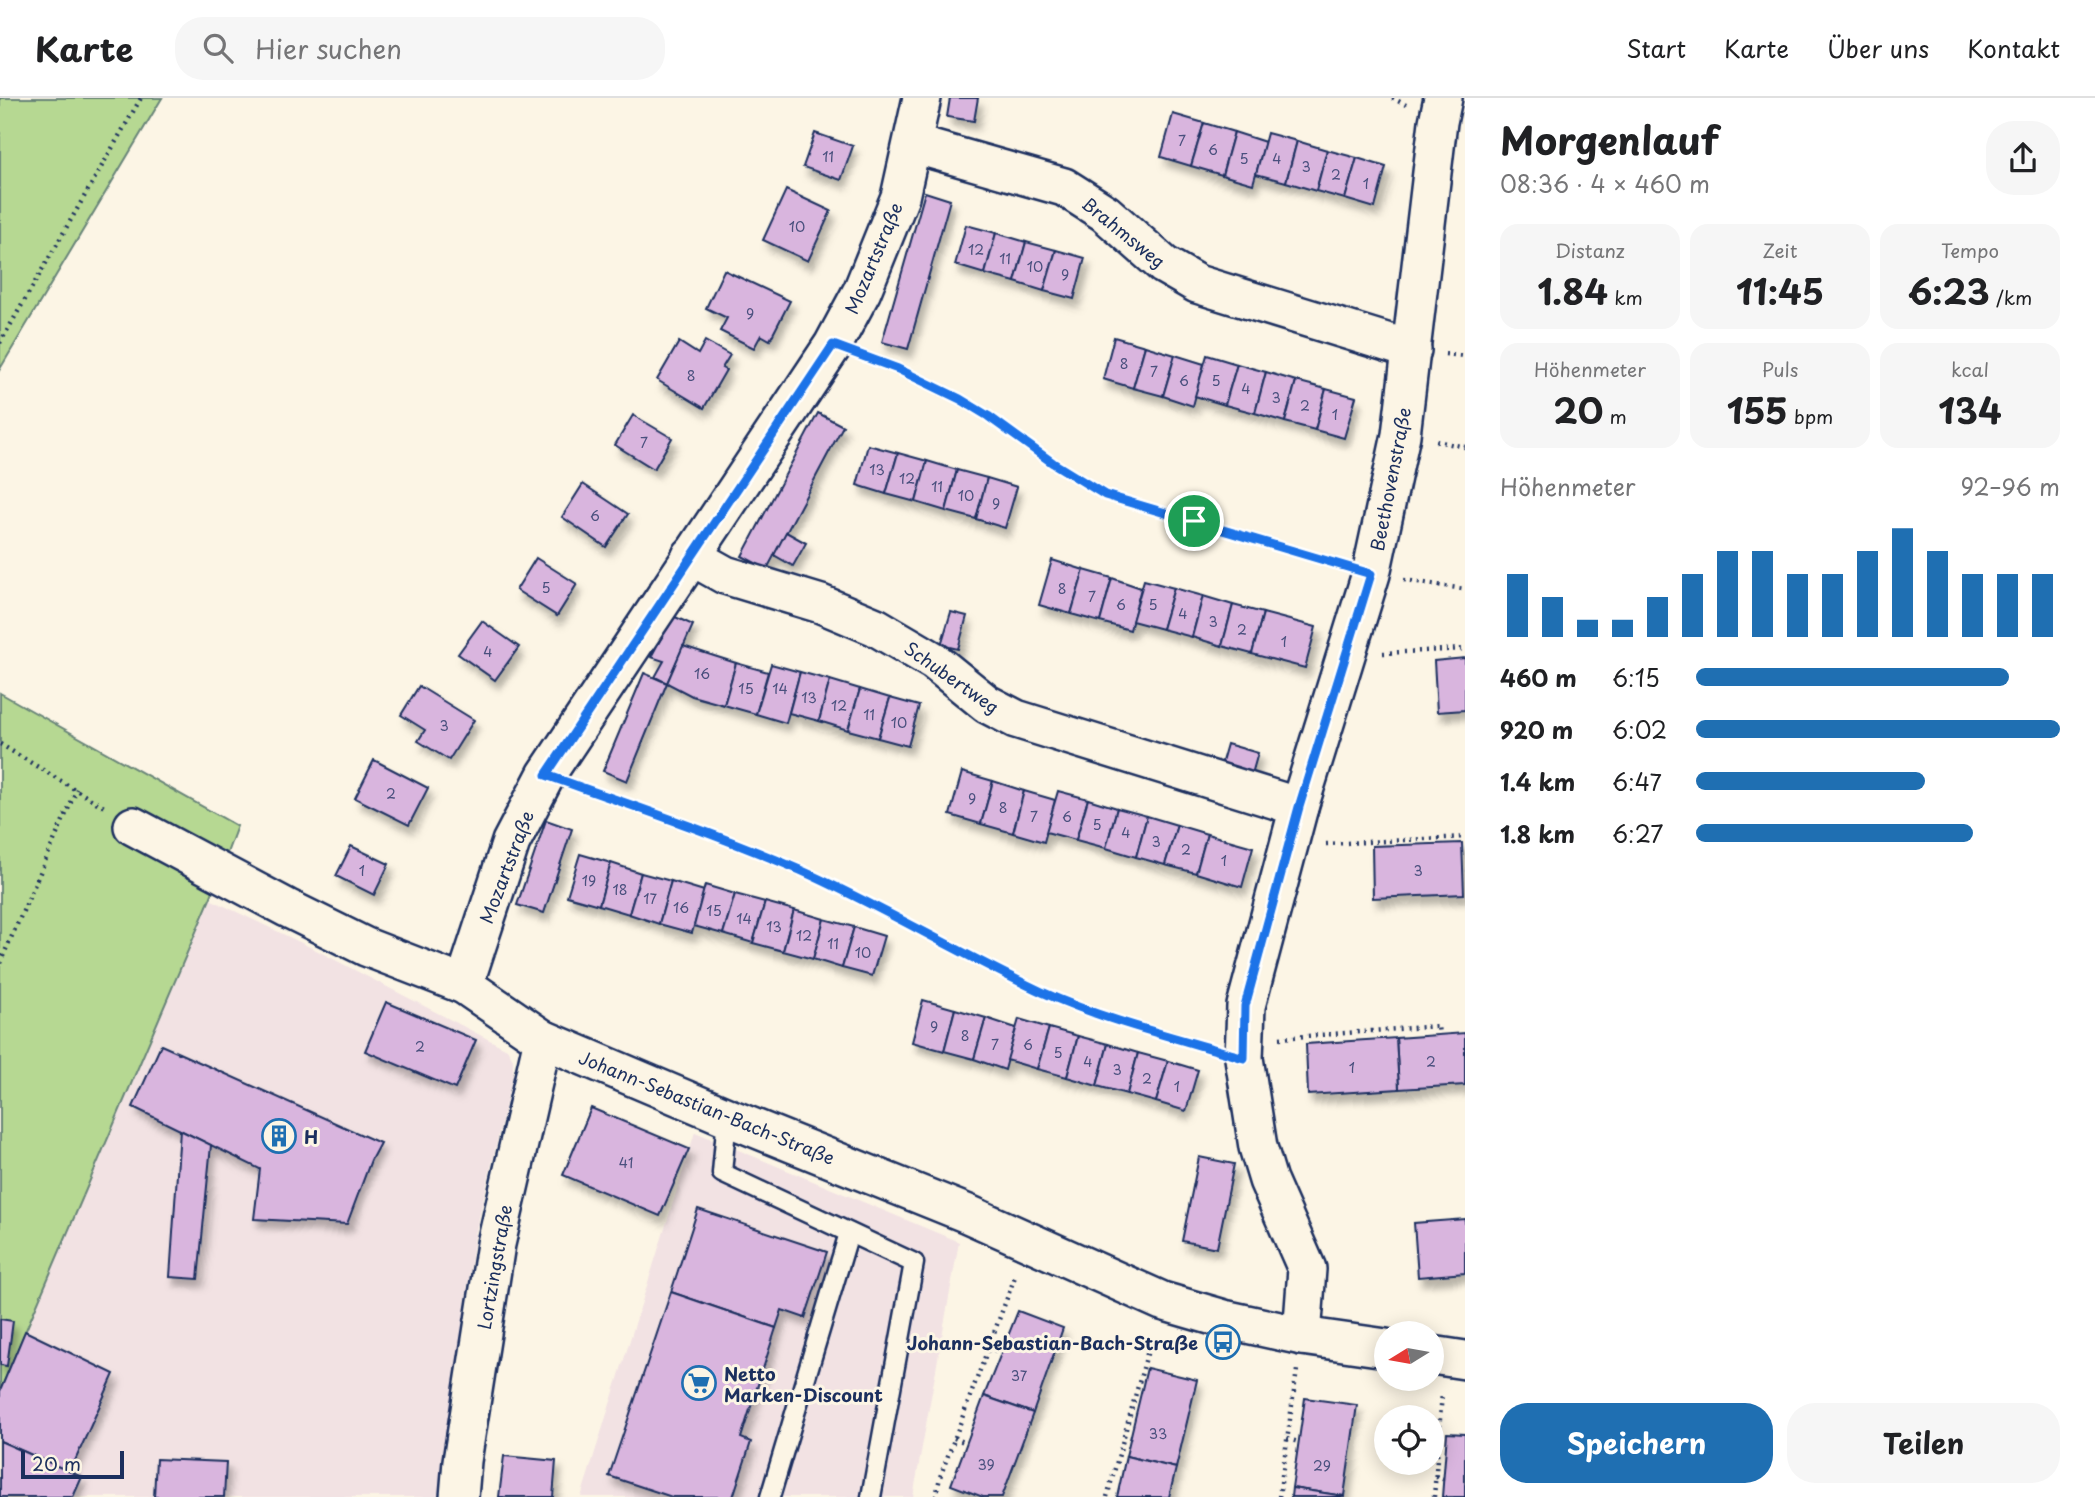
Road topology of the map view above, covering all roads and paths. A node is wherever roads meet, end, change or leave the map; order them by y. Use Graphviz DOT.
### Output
graph roads {
  1 [pos="141,98"];
  2 [pos="922,98"];
  3 [pos="1443,98"];
  4 [pos="913,144"];
  5 [pos="0,342"];
  6 [pos="833,345"];
  7 [pos="1412,351"];
  8 [pos="691,556"];
  9 [pos="1371,574"];
  10 [pos="1465,589"];
  11 [pos="1465,649"];
  12 [pos="1347,655"];
  13 [pos="0,744"];
  14 [pos="546,775"];
  15 [pos="77,789"];
  16 [pos="1299,807"];
  17 [pos="133,826"];
  18 [pos="1465,837"];
  19 [pos="1288,846"];
  20 [pos="0,963"];
  21 [pos="464,985"];
  22 [pos="1346,1033"];
  23 [pos="1439,1035"];
  24 [pos="543,1038"];
  25 [pos="1346,1041"];
  26 [pos="1245,1049"];
  27 [pos="727,1117"];
  28 [pos="849,1233"];
  29 [pos="1028,1242"];
  30 [pos="1162,1301"];
  31 [pos="1302,1336"];
  32 [pos="1374,1346"];
  33 [pos="988,1347"];
  34 [pos="1001,1353"];
  35 [pos="1447,1357"];
  36 [pos="954,1438"];
  37 [pos="1287,1439"];
  38 [pos="1299,1442"];
  39 [pos="966,1443"];
  40 [pos="1435,1477"];
  41 [pos="1443,1479"];
  42 [pos="459,1497"];
  43 [pos="770,1497"];
  44 [pos="871,1497"];
  45 [pos="936,1497"];
  46 [pos="1107,1497"];
  47 [pos="1279,1497"];
  48 [pos="1434,1497"];
  1 -- 5 [label="path"];
  2 -- 4 [label="street, Mozartstraße"];
  3 -- 7 [label="street, Beethovenstraße"];
  4 -- 6 [label="street, Mozartstraße"];
  4 -- 7 [label="street, Brahmsweg"];
  6 -- 8 [label="street, Mozartstraße"];
  6 -- 9 [label="path"];
  7 -- 9 [label="street, Beethovenstraße"];
  8 -- 14 [label="street, Mozartstraße"];
  8 -- 16 [label="street, Schubertweg"];
  9 -- 10 [label="path"];
  9 -- 12 [label="street, Beethovenstraße"];
  11 -- 12 [label="path"];
  12 -- 16 [label="street, Beethovenstraße"];
  13 -- 15 [label="path"];
  14 -- 21 [label="street, Mozartstraße"];
  14 -- 26 [label="path"];
  15 -- 17 [label="path"];
  15 -- 20 [label="path"];
  16 -- 19 [label="street, Beethovenstraße"];
  17 -- 21 [label="street, Johann-Sebastian-Bach-Straße"];
  18 -- 19 [label="path"];
  19 -- 26 [label="street, Beethovenstraße"];
  21 -- 24 [label="street, Johann-Sebastian-Bach-Straße"];
  22 -- 23 [label="path"];
  22 -- 25 [label="path"];
  22 -- 26 [label="path"];
  24 -- 27 [label="street, Johann-Sebastian-Bach-Straße"];
  24 -- 42 [label="street, Lortzingstraße"];
  26 -- 31 [label="street, Beethovenstraße"];
  27 -- 28 [label="lane"];
  27 -- 29 [label="street, Johann-Sebastian-Bach-Straße"];
  28 -- 43 [label="lane"];
  28 -- 44 [label="lane"];
  29 -- 30 [label="street, Johann-Sebastian-Bach-Straße"];
  29 -- 33 [label="path"];
  30 -- 31 [label="street, Johann-Sebastian-Bach-Straße"];
  30 -- 46 [label="path"];
  31 -- 32 [label="street, Johann-Sebastian-Bach-Straße"];
  31 -- 37 [label="path"];
  33 -- 34 [label="path"];
  33 -- 36 [label="path"];
  35 -- 40 [label="path"];
  36 -- 39 [label="path"];
  36 -- 45 [label="path"];
  37 -- 38 [label="path"];
  37 -- 47 [label="path"];
  40 -- 41 [label="path"];
  40 -- 48 [label="path"];
}
